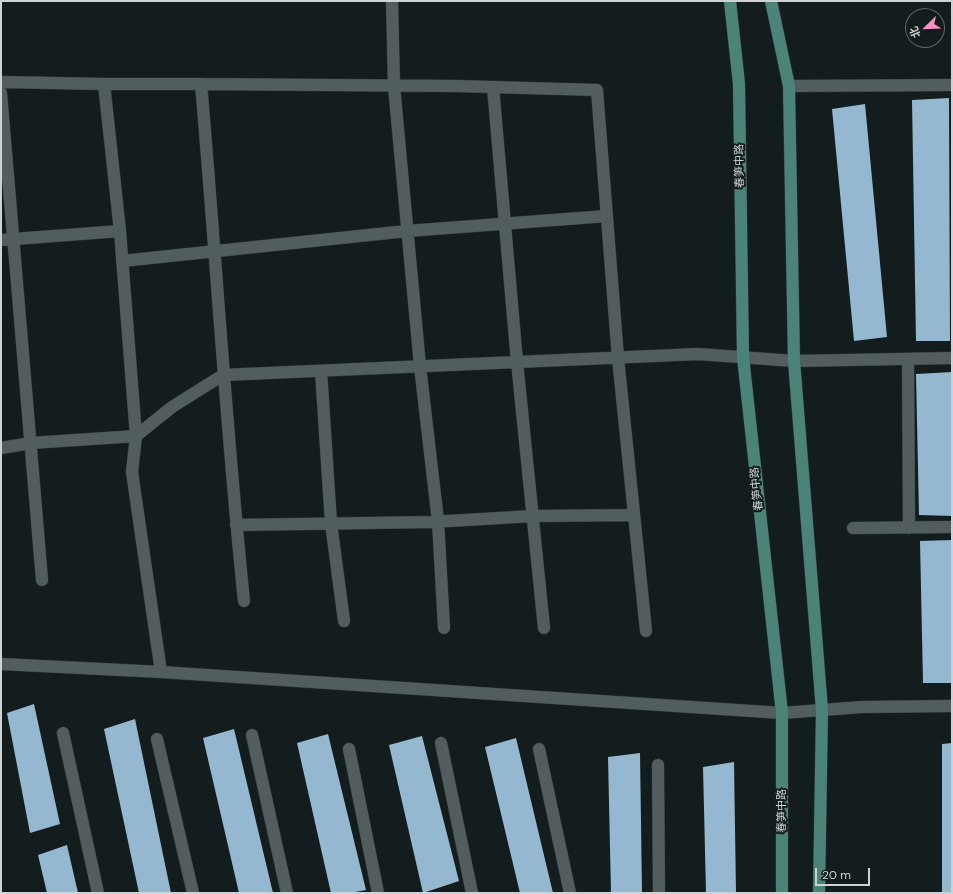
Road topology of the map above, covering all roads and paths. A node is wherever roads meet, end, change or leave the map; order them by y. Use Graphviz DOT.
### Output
graph roads {
  1 [pos="392,1"];
  2 [pos="771,1"];
  3 [pos="730,2"];
  4 [pos="1,82"];
  5 [pos="104,84"];
  6 [pos="201,84"];
  7 [pos="952,85"];
  8 [pos="394,86"];
  9 [pos="789,86"];
  10 [pos="493,87"];
  11 [pos="1,93"];
  12 [pos="607,216"];
  13 [pos="504,223"];
  14 [pos="120,231"];
  15 [pos="407,231"];
  16 [pos="13,239"];
  17 [pos="1,240"];
  18 [pos="215,251"];
  19 [pos="122,261"];
  20 [pos="618,358"];
  21 [pos="743,358"];
  22 [pos="952,358"];
  23 [pos="908,359"];
  24 [pos="794,361"];
  25 [pos="517,362"];
  26 [pos="420,366"];
  27 [pos="321,371"];
  28 [pos="223,375"];
  29 [pos="136,436"];
  30 [pos="31,443"];
  31 [pos="1,448"];
  32 [pos="634,515"];
  33 [pos="533,516"];
  34 [pos="438,521"];
  35 [pos="331,523"];
  36 [pos="236,525"];
  37 [pos="952,527"];
  38 [pos="853,528"];
  39 [pos="909,528"];
  40 [pos="42,580"];
  41 [pos="244,601"];
  42 [pos="344,620"];
  43 [pos="444,628"];
  44 [pos="544,628"];
  45 [pos="646,631"];
  46 [pos="1,664"];
  47 [pos="162,672"];
  48 [pos="952,706"];
  49 [pos="822,710"];
  50 [pos="782,713"];
  51 [pos="63,733"];
  52 [pos="252,735"];
  53 [pos="157,739"];
  54 [pos="441,743"];
  55 [pos="349,749"];
  56 [pos="539,749"];
  57 [pos="658,765"];
  58 [pos="98,893"];
  59 [pos="193,893"];
  60 [pos="287,893"];
  61 [pos="378,893"];
  62 [pos="472,893"];
  63 [pos="570,893"];
  64 [pos="659,893"];
  65 [pos="782,893"];
  66 [pos="819,893"];
  1 -- 8 [label="street"];
  2 -- 9 [label="main road"];
  3 -- 21 [label="main road, 春笋中路"];
  4 -- 5 [label="street"];
  5 -- 6 [label="street"];
  5 -- 14 [label="street"];
  6 -- 8 [label="street"];
  6 -- 18 [label="street"];
  7 -- 9 [label="street"];
  8 -- 10 [label="street"];
  8 -- 15 [label="street"];
  9 -- 24 [label="main road"];
  10 -- 12 [label="street"];
  10 -- 13 [label="street"];
  11 -- 16 [label="street"];
  12 -- 13 [label="street"];
  12 -- 20 [label="street"];
  13 -- 15 [label="street"];
  13 -- 25 [label="street"];
  14 -- 16 [label="street"];
  14 -- 19 [label="street"];
  15 -- 18 [label="street"];
  15 -- 26 [label="street"];
  16 -- 17 [label="street"];
  16 -- 30 [label="street"];
  18 -- 19 [label="street"];
  18 -- 28 [label="street"];
  19 -- 29 [label="street"];
  20 -- 21 [label="street"];
  20 -- 25 [label="street"];
  20 -- 32 [label="street"];
  21 -- 24 [label="street"];
  21 -- 50 [label="main road, 春笋中路"];
  22 -- 23 [label="street"];
  23 -- 24 [label="street"];
  23 -- 39 [label="street"];
  24 -- 49 [label="main road"];
  25 -- 26 [label="street"];
  25 -- 33 [label="street"];
  26 -- 27 [label="street"];
  26 -- 34 [label="street"];
  27 -- 28 [label="street"];
  27 -- 35 [label="street"];
  28 -- 29 [label="street"];
  28 -- 36 [label="street"];
  29 -- 30 [label="street"];
  29 -- 47 [label="street"];
  30 -- 31 [label="street"];
  30 -- 40 [label="street"];
  32 -- 33 [label="street"];
  32 -- 45 [label="street"];
  33 -- 34 [label="street"];
  33 -- 44 [label="street"];
  34 -- 35 [label="street"];
  34 -- 43 [label="street"];
  35 -- 36 [label="street"];
  35 -- 42 [label="street"];
  36 -- 41 [label="street"];
  37 -- 39 [label="street"];
  38 -- 39 [label="street"];
  46 -- 47 [label="street"];
  47 -- 50 [label="street"];
  48 -- 49 [label="street"];
  49 -- 50 [label="street"];
  49 -- 66 [label="main road"];
  50 -- 65 [label="main road, 春笋中路"];
  51 -- 58 [label="street"];
  52 -- 60 [label="street"];
  53 -- 59 [label="street"];
  54 -- 62 [label="street"];
  55 -- 61 [label="street"];
  56 -- 63 [label="street"];
  57 -- 64 [label="street"];
}
